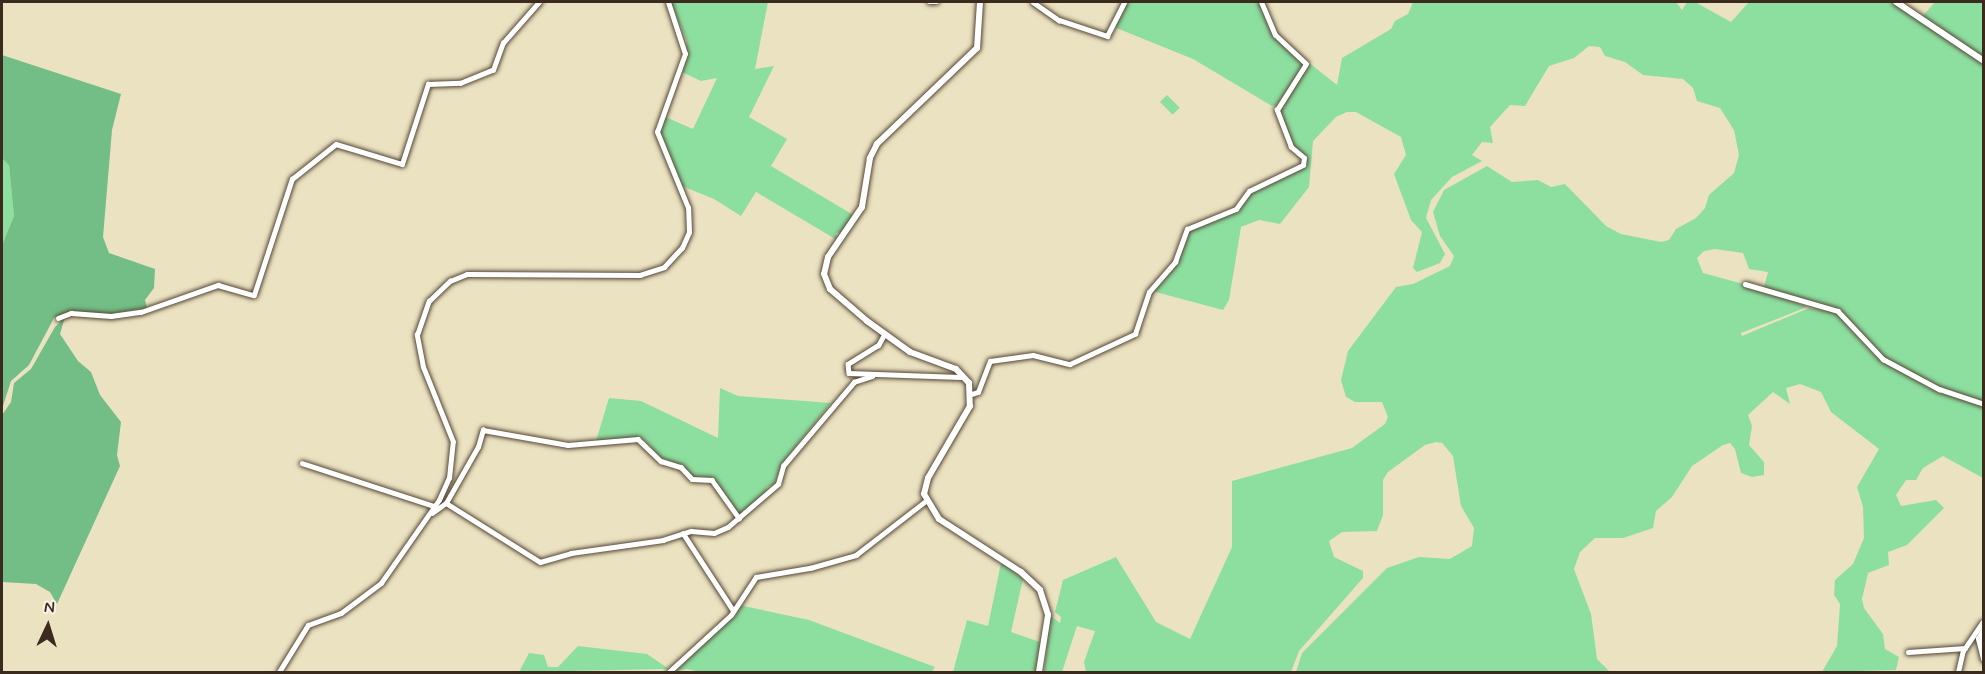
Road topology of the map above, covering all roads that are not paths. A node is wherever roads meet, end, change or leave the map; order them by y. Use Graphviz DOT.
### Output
graph roads {
  1 [pos="539,2"];
  2 [pos="668,2"];
  3 [pos="929,2"];
  4 [pos="937,2"];
  5 [pos="980,2"];
  6 [pos="1033,2"];
  7 [pos="1124,2"];
  8 [pos="1261,2"];
  9 [pos="1896,2"];
  10 [pos="1983,61"];
  11 [pos="1745,285"];
  12 [pos="58,318"];
  13 [pos="885,334"];
  14 [pos="872,376"];
  15 [pos="960,377"];
  16 [pos="982,379"];
  17 [pos="969,383"];
  18 [pos="972,394"];
  19 [pos="1983,404"];
  20 [pos="302,463"];
  21 [pos="927,500"];
  22 [pos="446,503"];
  23 [pos="434,506"];
  24 [pos="429,514"];
  25 [pos="740,518"];
  26 [pos="682,533"];
  27 [pos="734,610"];
  28 [pos="1983,627"];
  29 [pos="1965,648"];
  30 [pos="1908,652"];
  31 [pos="1983,659"];
  32 [pos="279,672"];
  33 [pos="669,672"];
  34 [pos="1039,672"];
  35 [pos="1958,672"];
  1 -- 12 [label="street"];
  2 -- 23 [label="street"];
  3 -- 4 [label="street"];
  5 -- 13 [label="main road"];
  6 -- 7 [label="street"];
  8 -- 16 [label="street"];
  9 -- 10 [label="main road"];
  11 -- 19 [label="street"];
  13 -- 14 [label="street"];
  13 -- 17 [label="main road"];
  14 -- 15 [label="street"];
  14 -- 25 [label="street"];
  16 -- 17 [label="street"];
  16 -- 18 [label="street"];
  17 -- 18 [label="main road"];
  18 -- 21 [label="main road"];
  20 -- 23 [label="street"];
  21 -- 27 [label="street"];
  21 -- 34 [label="main road"];
  22 -- 24 [label="street"];
  22 -- 25 [label="street"];
  22 -- 26 [label="street"];
  23 -- 24 [label="street"];
  24 -- 32 [label="street"];
  25 -- 26 [label="street"];
  26 -- 27 [label="street"];
  27 -- 33 [label="street"];
  28 -- 29 [label="street"];
  28 -- 31 [label="main road"];
  29 -- 30 [label="street"];
  29 -- 35 [label="street"];
}
